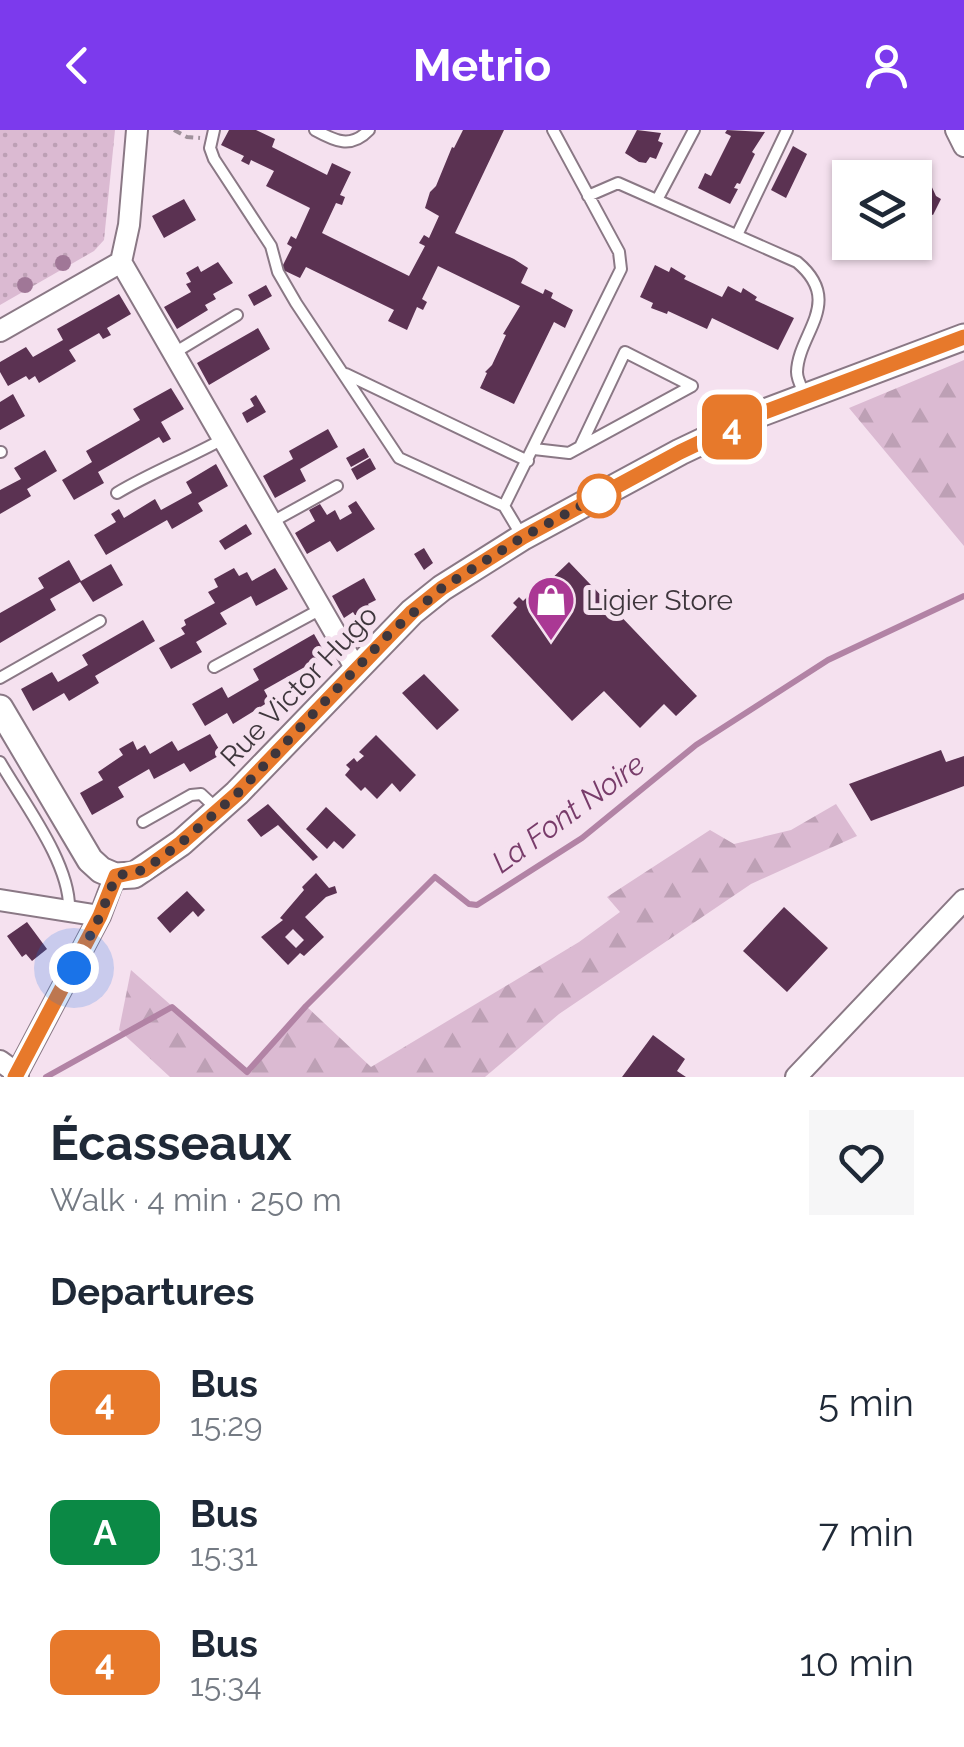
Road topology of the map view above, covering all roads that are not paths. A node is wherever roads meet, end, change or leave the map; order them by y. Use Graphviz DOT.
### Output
graph roads {
  1 [pos="136,130"];
  2 [pos="315,130"];
  3 [pos="370,130"];
  4 [pos="552,130"];
  5 [pos="694,130"];
  6 [pos="787,130"];
  7 [pos="956,130"];
  8 [pos="212,134"];
  9 [pos="964,146"];
  10 [pos="588,196"];
  11 [pos="658,200"];
  12 [pos="737,236"];
  13 [pos="121,262"];
  14 [pos="237,315"];
  15 [pos="0,331"];
  16 [pos="964,337"];
  17 [pos="174,353"];
  18 [pos="346,373"];
  19 [pos="805,396"];
  20 [pos="224,438"];
  21 [pos="580,447"];
  22 [pos="534,449"];
  23 [pos="528,462"];
  24 [pos="337,486"];
  25 [pos="117,492"];
  26 [pos="504,506"];
  27 [pos="272,522"];
  28 [pos="523,537"];
  29 [pos="320,609"];
  30 [pos="100,621"];
  31 [pos="214,666"];
  32 [pos="356,669"];
  33 [pos="0,678"];
  34 [pos="0,708"];
  35 [pos="0,762"];
  36 [pos="218,810"];
  37 [pos="143,822"];
  38 [pos="116,876"];
  39 [pos="0,900"];
  40 [pos="964,900"];
  41 [pos="68,910"];
  42 [pos="100,916"];
  43 [pos="11,1071"];
  44 [pos="796,1077"];
  1 -- 13 [label="street"];
  2 -- 3 [label="lane"];
  4 -- 10 [label="lane"];
  5 -- 11 [label="lane"];
  6 -- 12 [label="lane"];
  7 -- 9 [label="street"];
  8 -- 18 [label="lane"];
  10 -- 11 [label="lane"];
  10 -- 22 [label="lane"];
  11 -- 12 [label="lane"];
  12 -- 19 [label="lane"];
  13 -- 15 [label="street"];
  13 -- 17 [label="street"];
  14 -- 17 [label="lane"];
  16 -- 19 [label="street, Rue Victor Hugo"];
  17 -- 20 [label="street"];
  18 -- 23 [label="lane"];
  18 -- 26 [label="lane"];
  19 -- 28 [label="street, Rue Victor Hugo"];
  20 -- 25 [label="lane"];
  20 -- 27 [label="street"];
  21 -- 21 [label="lane"];
  21 -- 22 [label="lane"];
  22 -- 23 [label="lane"];
  23 -- 26 [label="lane"];
  24 -- 27 [label="lane"];
  26 -- 28 [label="lane"];
  27 -- 29 [label="street"];
  28 -- 32 [label="street, Rue Victor Hugo"];
  29 -- 31 [label="lane"];
  29 -- 32 [label="street"];
  30 -- 33 [label="lane"];
  32 -- 36 [label="street, Rue Victor Hugo"];
  34 -- 38 [label="street"];
  35 -- 41 [label="lane"];
  36 -- 37 [label="lane"];
  36 -- 38 [label="street, Rue Victor Hugo"];
  38 -- 42 [label="street"];
  39 -- 41 [label="street"];
  40 -- 44 [label="street"];
  41 -- 42 [label="street"];
  42 -- 43 [label="street"];
}
